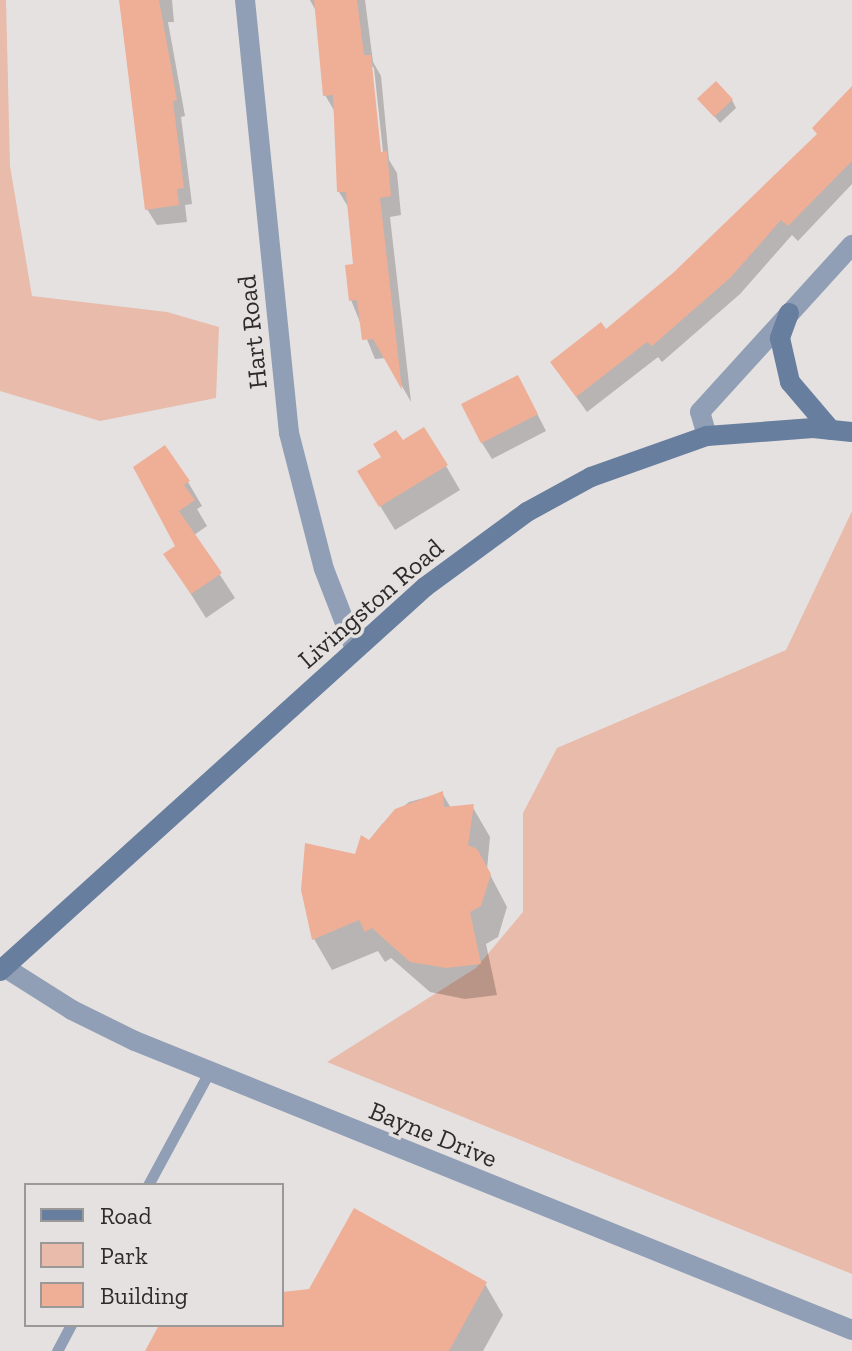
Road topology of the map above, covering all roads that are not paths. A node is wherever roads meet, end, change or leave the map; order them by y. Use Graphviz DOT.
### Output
graph roads {
  1 [pos="245,0"];
  2 [pos="852,245"];
  3 [pos="789,313"];
  4 [pos="842,431"];
  5 [pos="707,436"];
  6 [pos="355,649"];
  7 [pos="2,969"];
  8 [pos="209,1072"];
  9 [pos="149,1183"];
  10 [pos="70,1327"];
  11 [pos="852,1330"];
  12 [pos="57,1351"];
  1 -- 6 [label="street, Hart Road"];
  2 -- 3 [label="street"];
  3 -- 4 [label="main road"];
  3 -- 5 [label="street"];
  4 -- 5 [label="main road, Livingston Road"];
  5 -- 6 [label="main road, Livingston Road"];
  6 -- 7 [label="main road, Livingston Road"];
  7 -- 8 [label="street, Bayne Drive"];
  8 -- 9 [label="lane"];
  8 -- 11 [label="street, Bayne Drive"];
  10 -- 12 [label="lane"];
}
